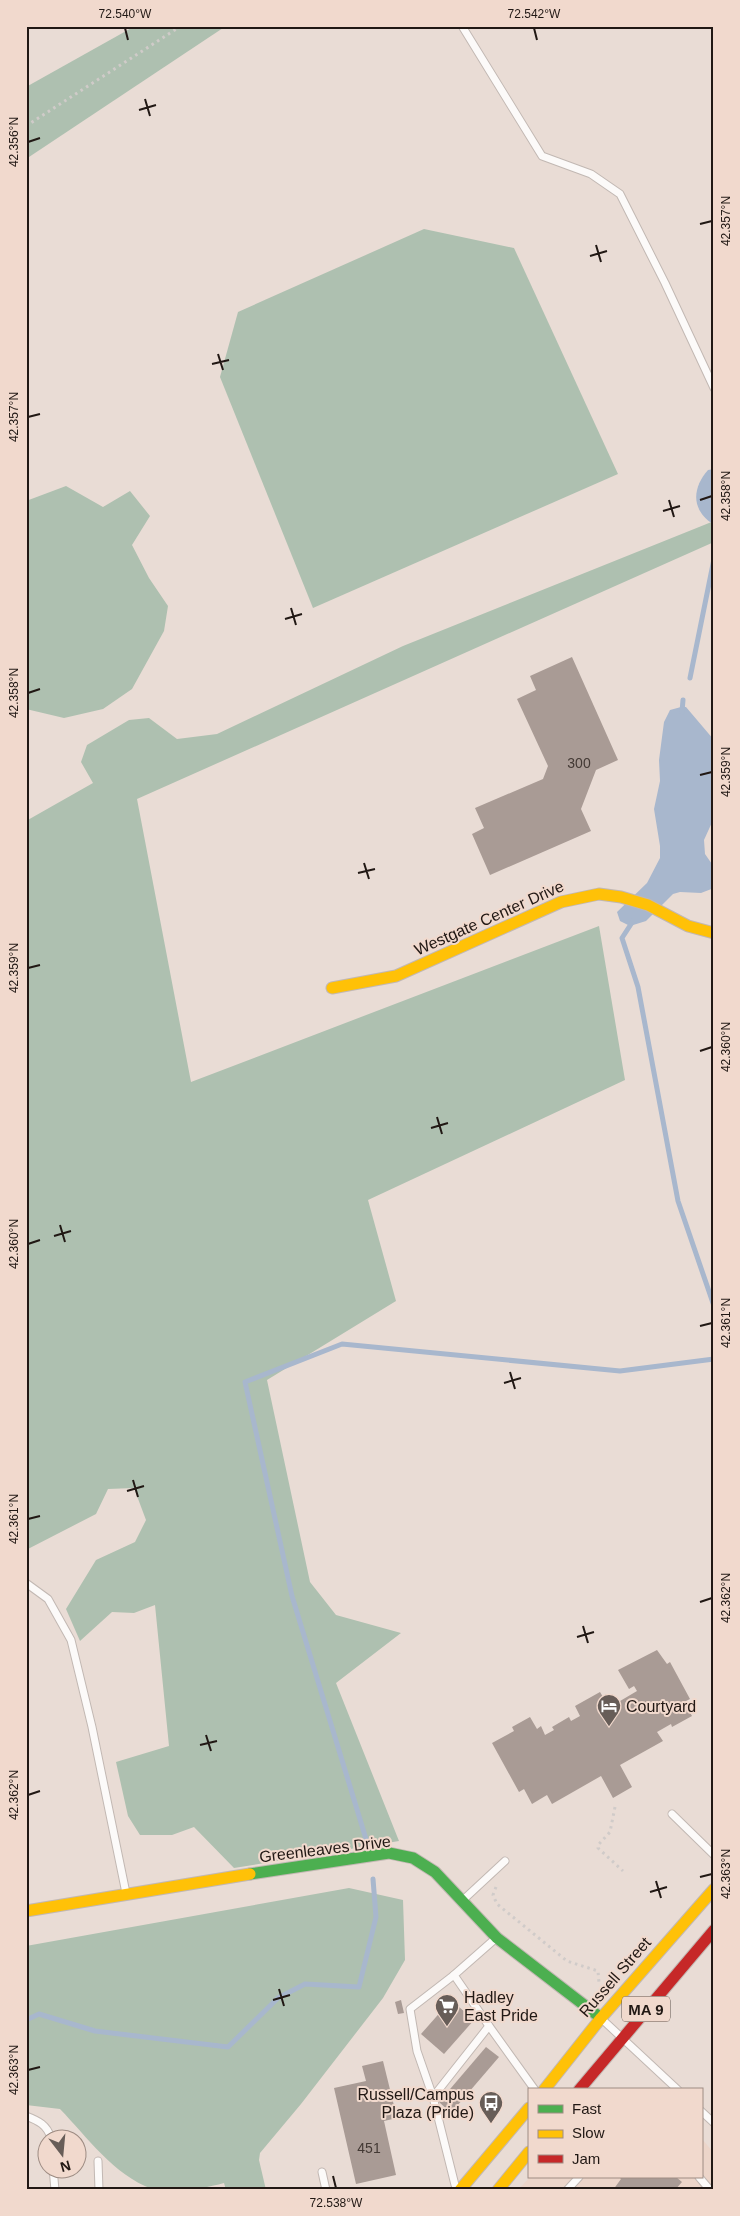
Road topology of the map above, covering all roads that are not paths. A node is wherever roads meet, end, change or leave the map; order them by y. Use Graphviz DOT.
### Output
graph roads {
  1 [pos="462,26"];
  2 [pos="714,388"];
  3 [pos="714,933"];
  4 [pos="332,988"];
  5 [pos="26,1584"];
  6 [pos="672,1814"];
  7 [pos="714,1854"];
  8 [pos="505,1861"];
  9 [pos="714,1889"];
  10 [pos="126,1893"];
  11 [pos="463,1901"];
  12 [pos="26,1911"];
  13 [pos="714,1930"];
  14 [pos="497,1938"];
  15 [pos="454,1975"];
  16 [pos="600,2018"];
  17 [pos="489,2026"];
  18 [pos="622,2037"];
  19 [pos="534,2088"];
  20 [pos="546,2088"];
  21 [pos="581,2088"];
  22 [pos="676,2088"];
  23 [pos="432,2097"];
  24 [pos="528,2109"];
  25 [pos="702,2112"];
  26 [pos="26,2116"];
  27 [pos="714,2123"];
  28 [pos="48,2128"];
  29 [pos="528,2153"];
  30 [pos="98,2161"];
  31 [pos="322,2172"];
  32 [pos="578,2178"];
  33 [pos="700,2178"];
  34 [pos="99,2190"];
  35 [pos="326,2190"];
  36 [pos="456,2190"];
  37 [pos="460,2190"];
  38 [pos="498,2190"];
  39 [pos="567,2190"];
  40 [pos="710,2190"];
  1 -- 2 [label="lane"];
  3 -- 4 [label="main road, Westgate Center Drive"];
  5 -- 10 [label="lane"];
  6 -- 7 [label="lane"];
  8 -- 11 [label="lane"];
  9 -- 16 [label="main road, Russell Street / MA 9"];
  10 -- 11 [label="main road, Greenleaves Drive"];
  10 -- 12 [label="main road, Greenleaves Drive"];
  11 -- 14 [label="main road, Greenleaves Drive"];
  13 -- 18 [label="main road, MA 9"];
  14 -- 15 [label="lane"];
  14 -- 16 [label="main road, Greenleaves Drive"];
  15 -- 17 [label="lane"];
  15 -- 23 [label="lane"];
  16 -- 18 [label="lane"];
  16 -- 20 [label="main road, Russell Street / MA 9"];
  17 -- 19 [label="lane"];
  17 -- 23 [label="lane"];
  18 -- 21 [label="main road, MA 9"];
  18 -- 22 [label="lane"];
  23 -- 36 [label="lane"];
  24 -- 37 [label="main road"];
  25 -- 27 [label="lane"];
  26 -- 28 [label="lane"];
  29 -- 38 [label="main road"];
  30 -- 34 [label="lane"];
  31 -- 35 [label="lane"];
  32 -- 39 [label="lane"];
  33 -- 40 [label="lane"];
}
